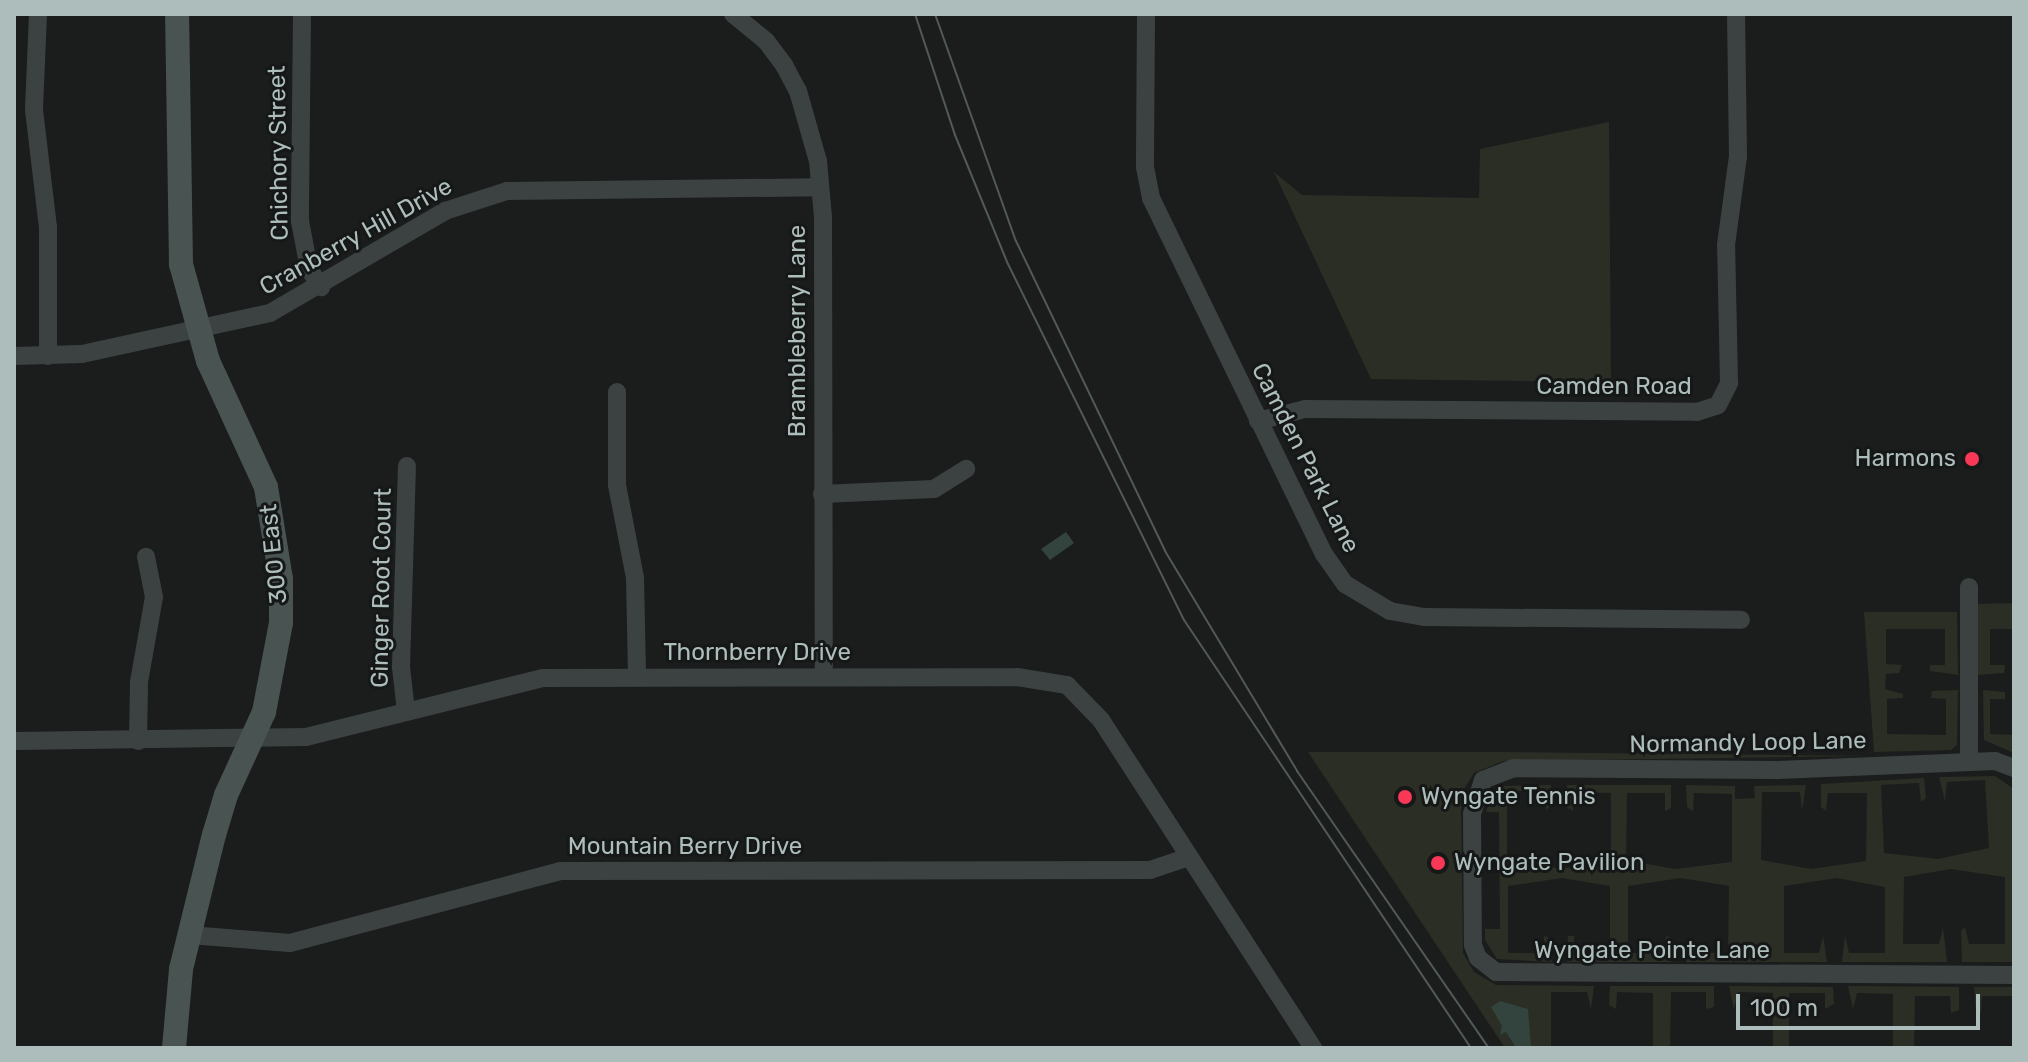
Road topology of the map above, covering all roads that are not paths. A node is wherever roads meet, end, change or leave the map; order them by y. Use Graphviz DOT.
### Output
graph roads {
  1 [pos="38,14"];
  2 [pos="177,14"];
  3 [pos="302,14"];
  4 [pos="733,14"];
  5 [pos="1146,14"];
  6 [pos="1736,14"];
  7 [pos="820,187"];
  8 [pos="321,287"];
  9 [pos="196,329"];
  10 [pos="14,356"];
  11 [pos="48,356"];
  12 [pos="617,392"];
  13 [pos="1258,421"];
  14 [pos="407,466"];
  15 [pos="966,469"];
  16 [pos="822,494"];
  17 [pos="146,557"];
  18 [pos="1969,587"];
  19 [pos="1741,620"];
  20 [pos="637,677"];
  21 [pos="824,677"];
  22 [pos="406,711"];
  23 [pos="252,739"];
  24 [pos="14,741"];
  25 [pos="138,741"];
  26 [pos="1969,761"];
  27 [pos="2014,768"];
  28 [pos="1483,780"];
  29 [pos="1189,857"];
  30 [pos="189,935"];
  31 [pos="2014,975"];
  32 [pos="174,1048"];
  33 [pos="1313,1048"];
  1 -- 11 [label="street"];
  2 -- 9 [label="street, 300 East"];
  3 -- 8 [label="street, Chichory Street"];
  4 -- 7 [label="street, Brambleberry Lane"];
  5 -- 13 [label="street, Camden Park Lane"];
  6 -- 13 [label="street, Camden Road"];
  7 -- 8 [label="street, Cranberry Hill Drive"];
  7 -- 16 [label="street, Brambleberry Lane"];
  8 -- 9 [label="street, Cranberry Hill Drive"];
  9 -- 11 [label="street, Cranberry Hill Drive"];
  9 -- 23 [label="street, 300 East"];
  10 -- 11 [label="street, Cranberry Hill Drive"];
  12 -- 20 [label="street"];
  13 -- 19 [label="street, Camden Park Lane"];
  14 -- 22 [label="street, Ginger Root Court"];
  15 -- 16 [label="street"];
  16 -- 21 [label="street, Brambleberry Lane"];
  17 -- 25 [label="street"];
  18 -- 26 [label="street"];
  20 -- 21 [label="street, Thornberry Drive"];
  20 -- 22 [label="street, Thornberry Drive"];
  21 -- 29 [label="street, Thornberry Drive"];
  22 -- 23 [label="street, Thornberry Drive"];
  23 -- 25 [label="street, Thornberry Drive"];
  23 -- 30 [label="street, 300 East"];
  24 -- 25 [label="street, Thornberry Drive"];
  26 -- 27 [label="street, Normandy Loop Lane"];
  26 -- 28 [label="street, Normandy Loop Lane"];
  28 -- 31 [label="street, Wyngate Pointe Lane"];
  29 -- 30 [label="street, Mountain Berry Drive"];
  29 -- 33 [label="street, Thornberry Drive"];
  30 -- 32 [label="street, 300 East"];
}
